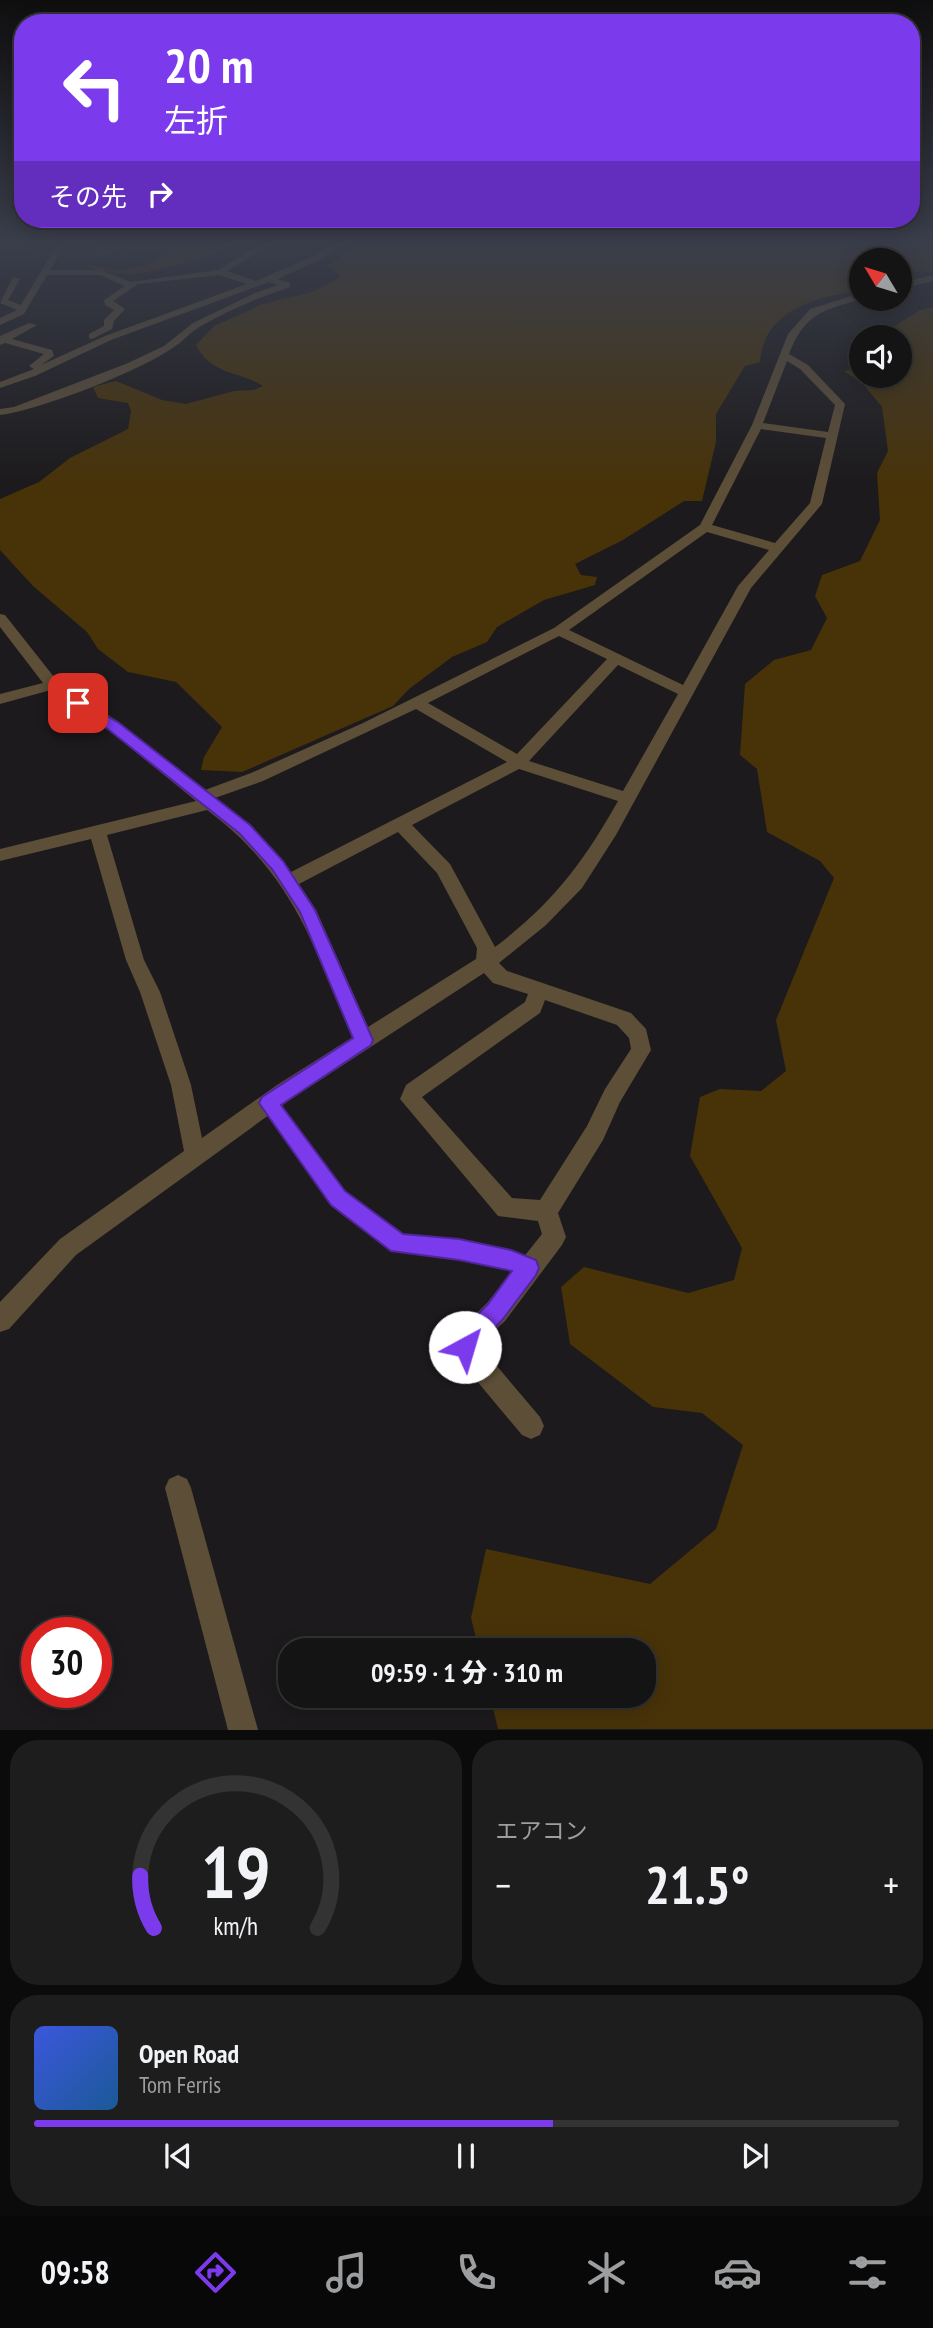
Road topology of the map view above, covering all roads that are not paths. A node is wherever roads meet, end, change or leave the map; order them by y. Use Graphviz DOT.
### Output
graph roads {
  1 [pos="110,321"];
  2 [pos="154,321"];
  3 [pos="205,321"];
  4 [pos="802,321"];
  5 [pos="32,325"];
  6 [pos="1,340"];
  7 [pos="69,355"];
  8 [pos="784,355"];
  9 [pos="31,374"];
  10 [pos="0,385"];
  11 [pos="0,412"];
  12 [pos="757,425"];
  13 [pos="833,436"];
  14 [pos="705,527"];
  15 [pos="777,548"];
  16 [pos="0,618"];
  17 [pos="559,631"];
  18 [pos="615,659"];
  19 [pos="53,685"];
  20 [pos="686,692"];
  21 [pos="0,699"];
  22 [pos="417,703"];
  23 [pos="517,763"];
  24 [pos="628,798"];
  25 [pos="206,800"];
  26 [pos="400,824"];
  27 [pos="97,831"];
  28 [pos="0,855"];
  29 [pos="289,881"];
  30 [pos="485,962"];
  31 [pos="538,992"];
  32 [pos="364,1040"];
  33 [pos="268,1103"];
  34 [pos="198,1153"];
  35 [pos="546,1210"];
  36 [pos="528,1268"];
  37 [pos="0,1320"];
  38 [pos="531,1426"];
  39 [pos="178,1489"];
  40 [pos="243,1730"];
  1 -- 7 [label="street"];
  2 -- 7 [label="street"];
  3 -- 11 [label="street"];
  4 -- 8 [label="street"];
  5 -- 6 [label="street"];
  6 -- 9 [label="street"];
  7 -- 9 [label="street"];
  8 -- 12 [label="street"];
  8 -- 13 [label="street"];
  9 -- 10 [label="street"];
  12 -- 13 [label="street"];
  12 -- 14 [label="street"];
  13 -- 15 [label="street"];
  14 -- 15 [label="street"];
  14 -- 17 [label="street"];
  15 -- 20 [label="street"];
  16 -- 19 [label="street"];
  17 -- 18 [label="street"];
  17 -- 22 [label="street"];
  18 -- 20 [label="street"];
  18 -- 23 [label="street"];
  19 -- 21 [label="street"];
  19 -- 25 [label="street"];
  20 -- 24 [label="street"];
  22 -- 23 [label="street"];
  22 -- 25 [label="street"];
  23 -- 24 [label="street"];
  23 -- 26 [label="street"];
  24 -- 30 [label="street"];
  25 -- 27 [label="street"];
  25 -- 29 [label="street"];
  26 -- 29 [label="street"];
  26 -- 30 [label="street"];
  27 -- 28 [label="street"];
  27 -- 34 [label="street"];
  29 -- 32 [label="street"];
  30 -- 31 [label="street"];
  30 -- 32 [label="street"];
  31 -- 35 [label="street"];
  31 -- 35 [label="street"];
  32 -- 33 [label="street"];
  33 -- 34 [label="street"];
  33 -- 36 [label="lane"];
  34 -- 37 [label="street"];
  35 -- 36 [label="street"];
  36 -- 38 [label="street"];
  39 -- 40 [label="street"];
}
